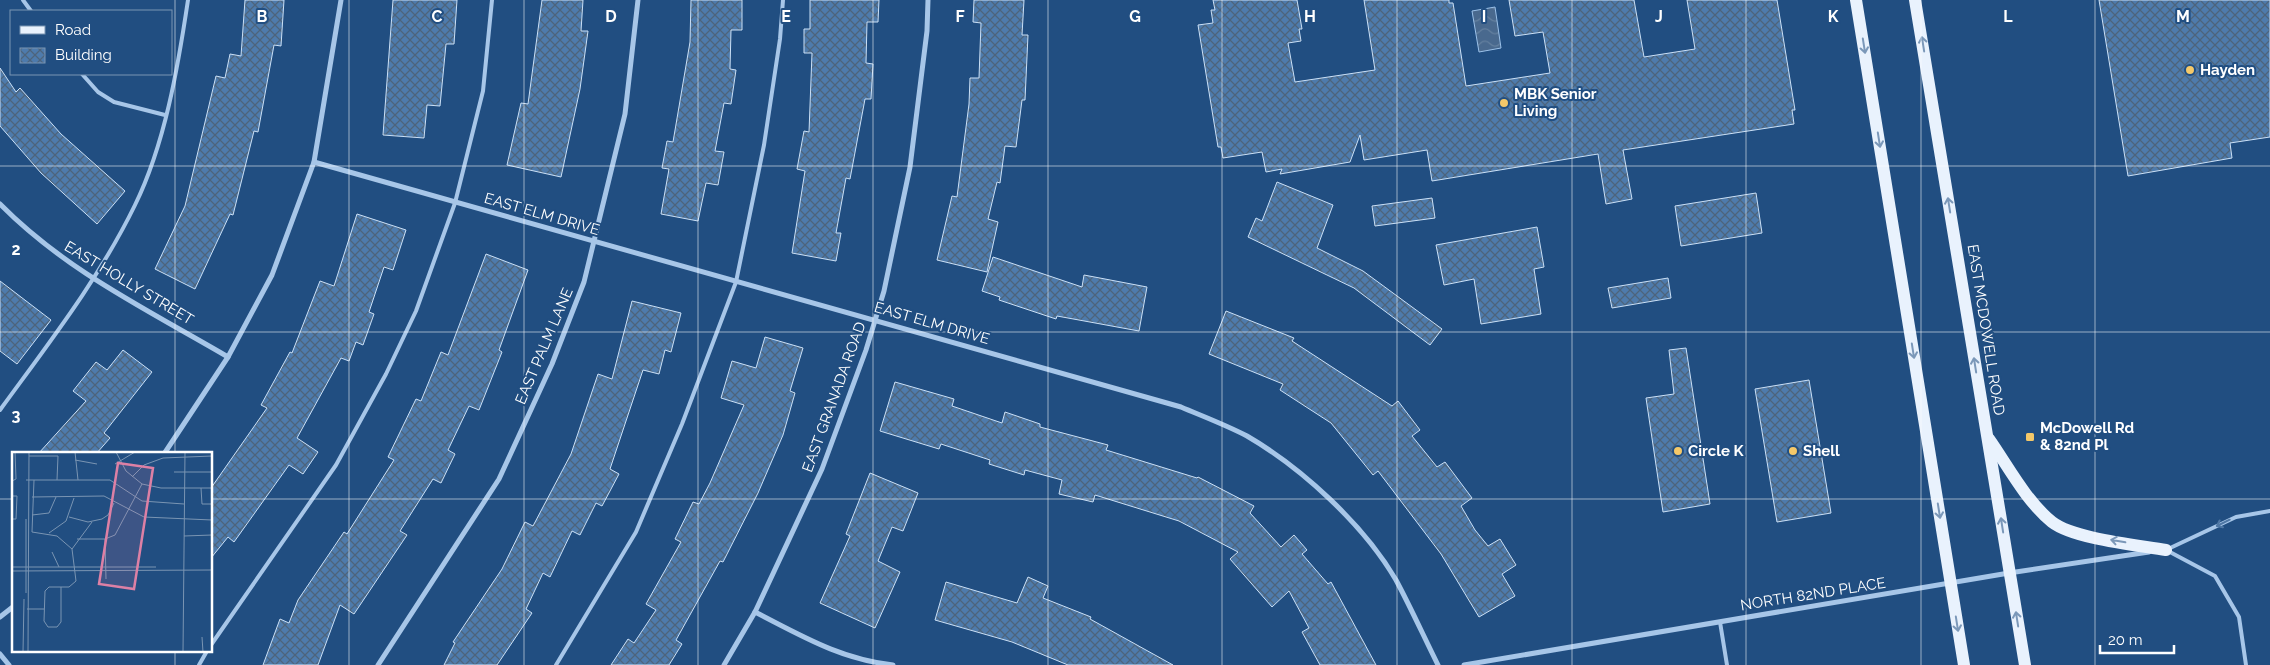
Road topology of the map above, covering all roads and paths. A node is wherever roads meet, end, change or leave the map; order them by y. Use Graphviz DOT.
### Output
graph roads {
  1 [pos="188,0"];
  2 [pos="341,0"];
  3 [pos="492,0"];
  4 [pos="638,0"];
  5 [pos="783,0"];
  6 [pos="928,0"];
  7 [pos="1856,0"];
  8 [pos="1915,0"];
  9 [pos="83,75"];
  10 [pos="165,115"];
  11 [pos="314,162"];
  12 [pos="455,203"];
  13 [pos="0,204"];
  14 [pos="595,242"];
  15 [pos="94,280"];
  16 [pos="736,282"];
  17 [pos="875,319"];
  18 [pos="228,357"];
  19 [pos="0,410"];
  20 [pos="1987,436"];
  21 [pos="165,452"];
  22 [pos="2270,511"];
  23 [pos="2166,550"];
  24 [pos="2010,573"];
  25 [pos="1951,584"];
  26 [pos="12,608"];
  27 [pos="755,612"];
  28 [pos="0,617"];
  29 [pos="1720,622"];
  30 [pos="212,644"];
  31 [pos="206,652"];
  32 [pos="0,654"];
  33 [pos="9,665"];
  34 [pos="199,665"];
  35 [pos="378,665"];
  36 [pos="556,665"];
  37 [pos="724,665"];
  38 [pos="893,665"];
  39 [pos="1438,665"];
  40 [pos="1464,665"];
  41 [pos="1727,665"];
  42 [pos="1964,665"];
  43 [pos="2025,665"];
  44 [pos="2246,665"];
  1 -- 10 [label="lane"];
  2 -- 11 [label="street"];
  3 -- 12 [label="lane"];
  4 -- 14 [label="street, EAST PALM LANE"];
  5 -- 16 [label="lane"];
  6 -- 17 [label="street, EAST GRANADA ROAD"];
  7 -- 25 [label="main road, one-way"];
  20 -- 8 [label="main road, EAST MCDOWELL ROAD, one-way"];
  9 -- 10 [label="lane"];
  10 -- 15 [label="lane"];
  11 -- 12 [label="street, EAST ELM DRIVE"];
  11 -- 18 [label="street"];
  12 -- 14 [label="street, EAST ELM DRIVE"];
  12 -- 30 [label="lane"];
  13 -- 15 [label="street, EAST HOLLY STREET"];
  14 -- 16 [label="street, EAST ELM DRIVE"];
  14 -- 35 [label="street, EAST PALM LANE"];
  15 -- 18 [label="street, EAST HOLLY STREET"];
  15 -- 19 [label="lane"];
  16 -- 17 [label="street, EAST ELM DRIVE"];
  16 -- 36 [label="lane"];
  17 -- 27 [label="street, EAST GRANADA ROAD"];
  17 -- 39 [label="street, EAST ELM DRIVE"];
  18 -- 21 [label="street"];
  23 -- 20 [label="main road, one-way"];
  24 -- 20 [label="main road, EAST MCDOWELL ROAD, one-way"];
  22 -- 23 [label="lane, one-way"];
  23 -- 24 [label="street, NORTH 82ND PLACE"];
  23 -- 44 [label="lane"];
  24 -- 25 [label="street, NORTH 82ND PLACE"];
  43 -- 24 [label="main road, EAST MCDOWELL ROAD, one-way"];
  25 -- 29 [label="street, NORTH 82ND PLACE"];
  25 -- 42 [label="main road, one-way"];
  26 -- 28 [label="street"];
  27 -- 37 [label="street, EAST GRANADA ROAD"];
  27 -- 38 [label="street"];
  29 -- 40 [label="street, NORTH 82ND PLACE"];
  29 -- 41 [label="lane"];
  31 -- 34 [label="lane"];
  32 -- 33 [label="street"];
}
